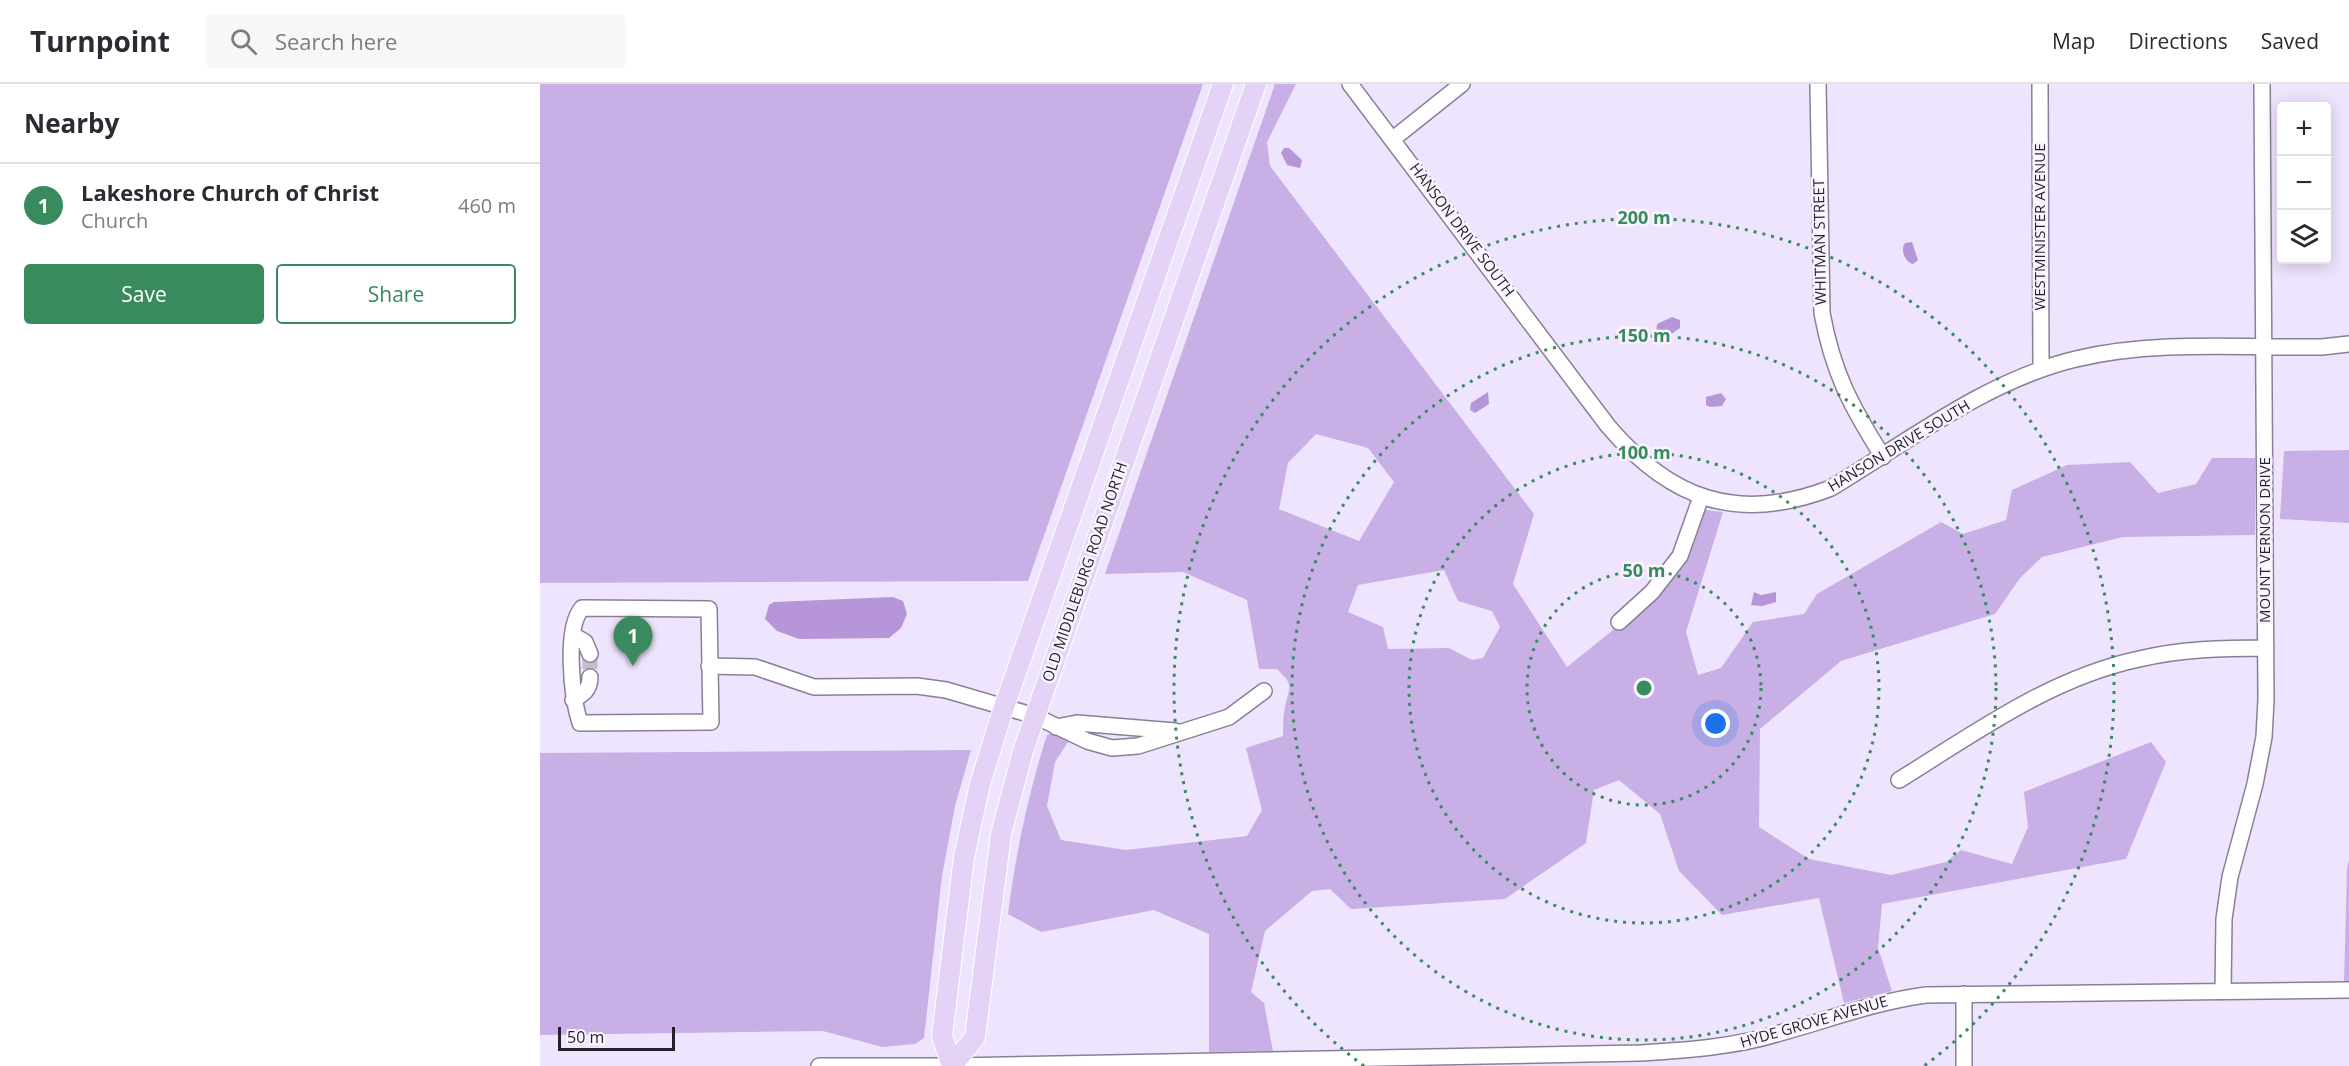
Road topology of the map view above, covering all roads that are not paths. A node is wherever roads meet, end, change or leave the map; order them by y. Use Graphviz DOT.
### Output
graph roads {
  1 [pos="1223,84"];
  2 [pos="1256,84"];
  3 [pos="1350,84"];
  4 [pos="1462,84"];
  5 [pos="1818,84"];
  6 [pos="2040,84"];
  7 [pos="2262,84"];
  8 [pos="1393,139"];
  9 [pos="2349,344"];
  10 [pos="2264,348"];
  11 [pos="2041,369"];
  12 [pos="1122,373"];
  13 [pos="1152,380"];
  14 [pos="1883,457"];
  15 [pos="1701,497"];
  16 [pos="1619,622"];
  17 [pos="573,635"];
  18 [pos="2266,648"];
  19 [pos="590,654"];
  20 [pos="709,666"];
  21 [pos="590,677"];
  22 [pos="1264,691"];
  23 [pos="573,700"];
  24 [pos="1004,707"];
  25 [pos="1035,716"];
  26 [pos="1056,727"];
  27 [pos="1183,731"];
  28 [pos="1899,780"];
  29 [pos="2349,990"];
  30 [pos="2223,991"];
  31 [pos="1964,994"];
  32 [pos="1565,1060"];
  33 [pos="819,1066"];
  34 [pos="952,1066"];
  35 [pos="1964,1066"];
  1 -- 12 [label="main road, OLD MIDDLEBURG ROAD NORTH"];
  2 -- 13 [label="main road, OLD MIDDLEBURG ROAD NORTH"];
  3 -- 8 [label="street, HANSON DRIVE SOUTH"];
  4 -- 8 [label="street"];
  5 -- 14 [label="street, WHITMAN STREET"];
  6 -- 11 [label="street, WESTMINISTER AVENUE"];
  7 -- 10 [label="street, MOUNT VERNON DRIVE"];
  8 -- 15 [label="street, HANSON DRIVE SOUTH"];
  9 -- 10 [label="street, HANSON DRIVE SOUTH"];
  10 -- 11 [label="street, HANSON DRIVE SOUTH"];
  10 -- 18 [label="street, MOUNT VERNON DRIVE"];
  11 -- 14 [label="street, HANSON DRIVE SOUTH"];
  12 -- 13 [label="main road"];
  12 -- 24 [label="main road, OLD MIDDLEBURG ROAD NORTH"];
  13 -- 25 [label="main road, OLD MIDDLEBURG ROAD NORTH"];
  14 -- 15 [label="street, HANSON DRIVE SOUTH"];
  15 -- 16 [label="street"];
  17 -- 19 [label="street"];
  17 -- 20 [label="street"];
  17 -- 23 [label="street"];
  18 -- 28 [label="street"];
  18 -- 30 [label="street, MOUNT VERNON DRIVE"];
  20 -- 23 [label="street"];
  20 -- 24 [label="street"];
  21 -- 23 [label="street"];
  22 -- 27 [label="street"];
  24 -- 25 [label="street"];
  24 -- 34 [label="main road, OLD MIDDLEBURG ROAD NORTH"];
  25 -- 26 [label="street"];
  25 -- 34 [label="main road, OLD MIDDLEBURG ROAD NORTH"];
  26 -- 27 [label="street"];
  26 -- 27 [label="street"];
  29 -- 30 [label="street, HYDE GROVE AVENUE"];
  30 -- 31 [label="street, HYDE GROVE AVENUE"];
  31 -- 32 [label="street, HYDE GROVE AVENUE"];
  31 -- 35 [label="street"];
  32 -- 34 [label="street, HYDE GROVE AVENUE"];
  33 -- 34 [label="street, HYDE GROVE AVENUE"];
}
